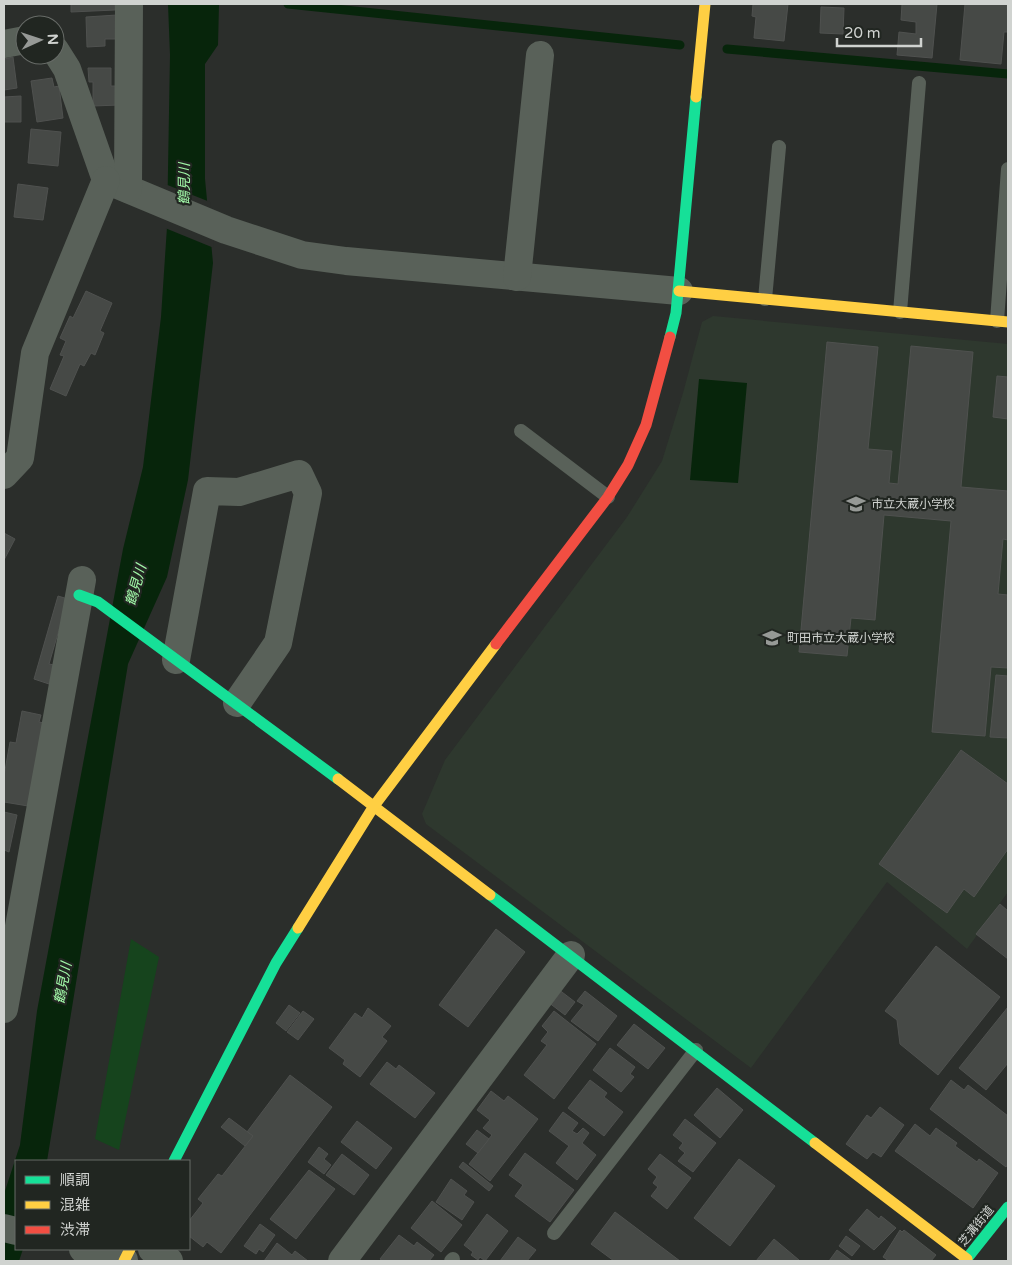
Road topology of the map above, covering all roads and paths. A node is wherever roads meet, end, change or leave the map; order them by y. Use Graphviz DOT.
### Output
graph roads {
  1 [pos="129,4"];
  2 [pos="705,4"];
  3 [pos="540,56"];
  4 [pos="64,65"];
  5 [pos="919,84"];
  6 [pos="780,147"];
  7 [pos="1008,169"];
  8 [pos="124,187"];
  9 [pos="517,277"];
  10 [pos="679,291"];
  11 [pos="765,299"];
  12 [pos="900,312"];
  13 [pos="1002,322"];
  14 [pos="521,431"];
  15 [pos="4,475"];
  16 [pos="608,497"];
  17 [pos="83,591"];
  18 [pos="172,656"];
  19 [pos="237,702"];
  20 [pos="374,806"];
  21 [pos="571,955"];
  22 [pos="4,1009"];
  23 [pos="696,1050"];
  24 [pos="175,1160"];
  25 [pos="1008,1208"];
  26 [pos="554,1233"];
  27 [pos="88,1250"];
  28 [pos="153,1250"];
  29 [pos="126,1257"];
  30 [pos="168,1261"];
  31 [pos="342,1261"];
  32 [pos="968,1261"];
  1 -- 8 [label="street"];
  2 -- 10 [label="street"];
  3 -- 9 [label="street"];
  4 -- 8 [label="street"];
  5 -- 12 [label="lane"];
  6 -- 11 [label="lane"];
  7 -- 13 [label="lane"];
  8 -- 9 [label="street"];
  8 -- 15 [label="street"];
  9 -- 10 [label="street"];
  10 -- 11 [label="street"];
  10 -- 16 [label="street"];
  11 -- 12 [label="street"];
  12 -- 13 [label="street"];
  14 -- 16 [label="lane"];
  16 -- 20 [label="street"];
  17 -- 18 [label="street"];
  17 -- 22 [label="street"];
  18 -- 19 [label="street"];
  18 -- 19 [label="street"];
  19 -- 20 [label="street"];
  20 -- 21 [label="street"];
  20 -- 24 [label="street"];
  21 -- 23 [label="street"];
  21 -- 31 [label="street"];
  23 -- 26 [label="lane"];
  23 -- 32 [label="street"];
  25 -- 32 [label="street, 芝溝街道"];
  27 -- 29 [label="street"];
  28 -- 30 [label="street"];
}
